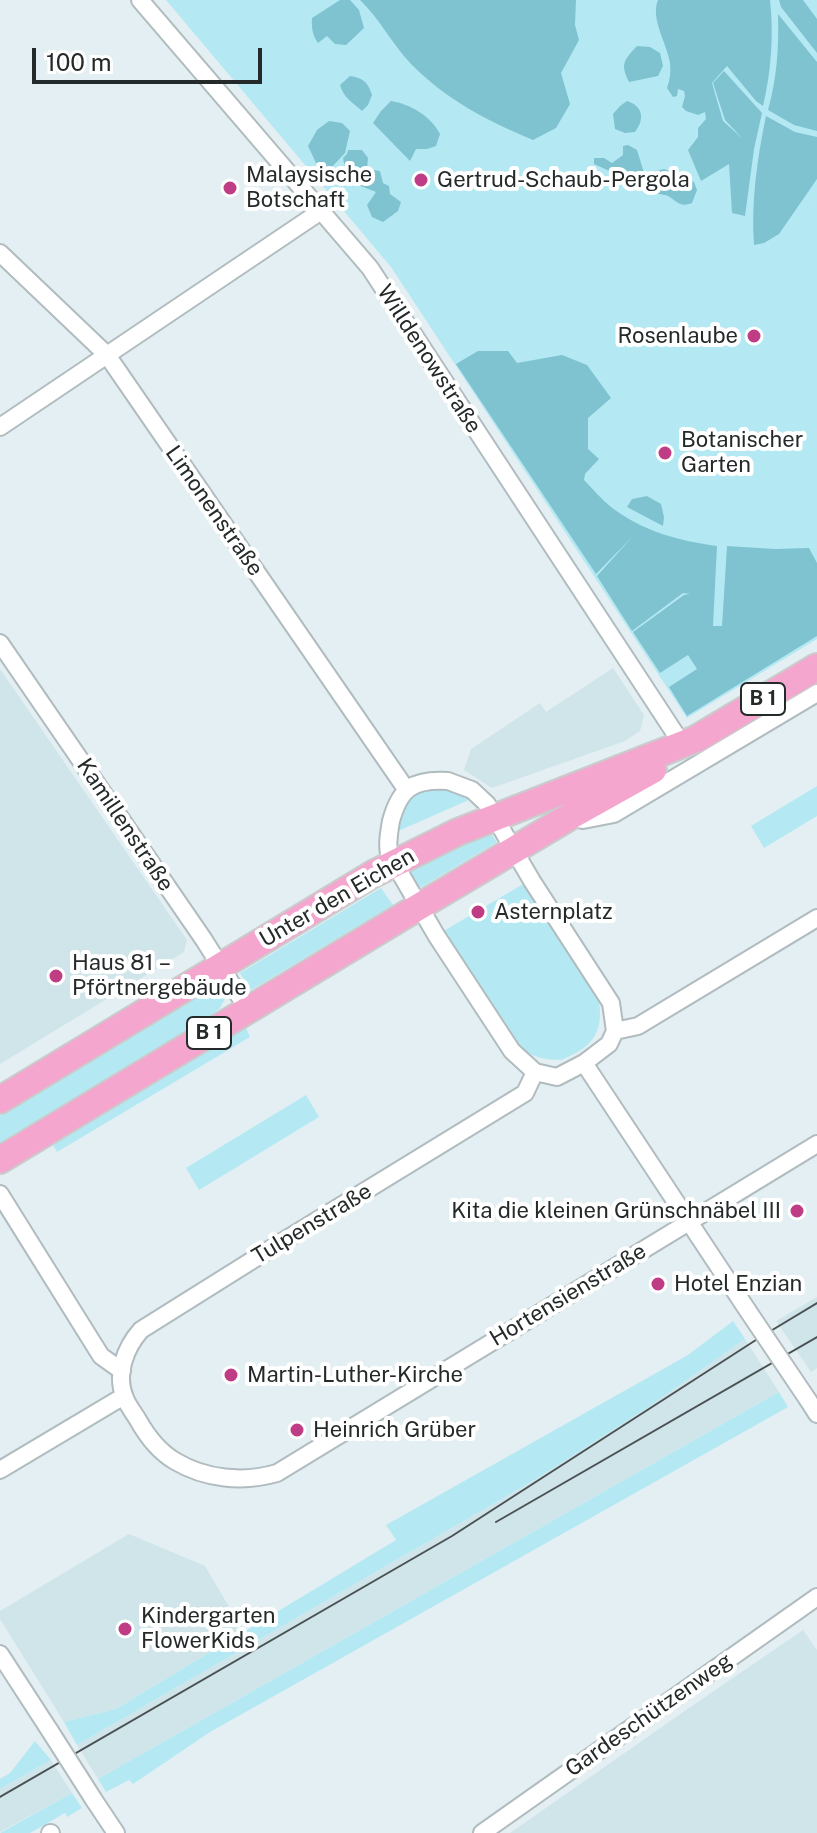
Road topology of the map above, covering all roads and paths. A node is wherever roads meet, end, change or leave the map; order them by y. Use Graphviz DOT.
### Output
graph roads {
  1 [pos="140,0"];
  2 [pos="321,211"];
  3 [pos="0,253"];
  4 [pos="107,355"];
  5 [pos="0,427"];
  6 [pos="0,643"];
  7 [pos="817,667"];
  8 [pos="817,693"];
  9 [pos="689,741"];
  10 [pos="406,789"];
  11 [pos="569,817"];
  12 [pos="496,818"];
  13 [pos="514,850"];
  14 [pos="393,864"];
  15 [pos="418,907"];
  16 [pos="817,918"];
  17 [pos="220,966"];
  18 [pos="248,1010"];
  19 [pos="615,1031"];
  20 [pos="584,1063"];
  21 [pos="535,1072"];
  22 [pos="0,1100"];
  23 [pos="817,1144"];
  24 [pos="0,1160"];
  25 [pos="0,1194"];
  26 [pos="689,1221"];
  27 [pos="122,1371"];
  28 [pos="124,1396"];
  29 [pos="812,1407"];
  30 [pos="0,1470"];
  31 [pos="817,1597"];
  32 [pos="0,1654"];
  33 [pos="116,1833"];
  34 [pos="482,1833"];
  1 -- 2 [label="street, Willdenowstraße"];
  2 -- 4 [label="street"];
  2 -- 9 [label="street, Willdenowstraße"];
  3 -- 4 [label="street, Limonenstraße"];
  4 -- 5 [label="street"];
  4 -- 10 [label="street, Limonenstraße"];
  6 -- 17 [label="street, Kamillenstraße"];
  7 -- 9 [label="main road, Unter den Eichen / B 1"];
  8 -- 11 [label="street, Unter den Eichen"];
  9 -- 11 [label="main road, Unter den Eichen / B 1"];
  9 -- 12 [label="main road, Unter den Eichen / B 1"];
  10 -- 12 [label="street"];
  10 -- 14 [label="street"];
  11 -- 13 [label="main road, Unter den Eichen / B 1"];
  12 -- 13 [label="street"];
  12 -- 14 [label="main road, Unter den Eichen / B 1"];
  13 -- 15 [label="main road, Unter den Eichen / B 1"];
  13 -- 19 [label="street"];
  14 -- 15 [label="street"];
  14 -- 17 [label="main road, Unter den Eichen / B 1"];
  15 -- 18 [label="main road, Unter den Eichen / B 1"];
  15 -- 21 [label="street"];
  16 -- 19 [label="street"];
  17 -- 18 [label="street, Kamillenstraße"];
  17 -- 22 [label="main road, Unter den Eichen / B 1"];
  18 -- 24 [label="main road, Unter den Eichen / B 1"];
  19 -- 20 [label="street"];
  20 -- 21 [label="street"];
  20 -- 26 [label="street"];
  21 -- 27 [label="street, Tulpenstraße"];
  23 -- 26 [label="street, Hortensienstraße"];
  25 -- 27 [label="street"];
  26 -- 28 [label="street, Hortensienstraße"];
  26 -- 29 [label="street, bridge"];
  27 -- 28 [label="street, Tulpenstraße"];
  28 -- 30 [label="street"];
  31 -- 34 [label="street, Gardeschützenweg"];
  32 -- 33 [label="street, bridge"];
}
